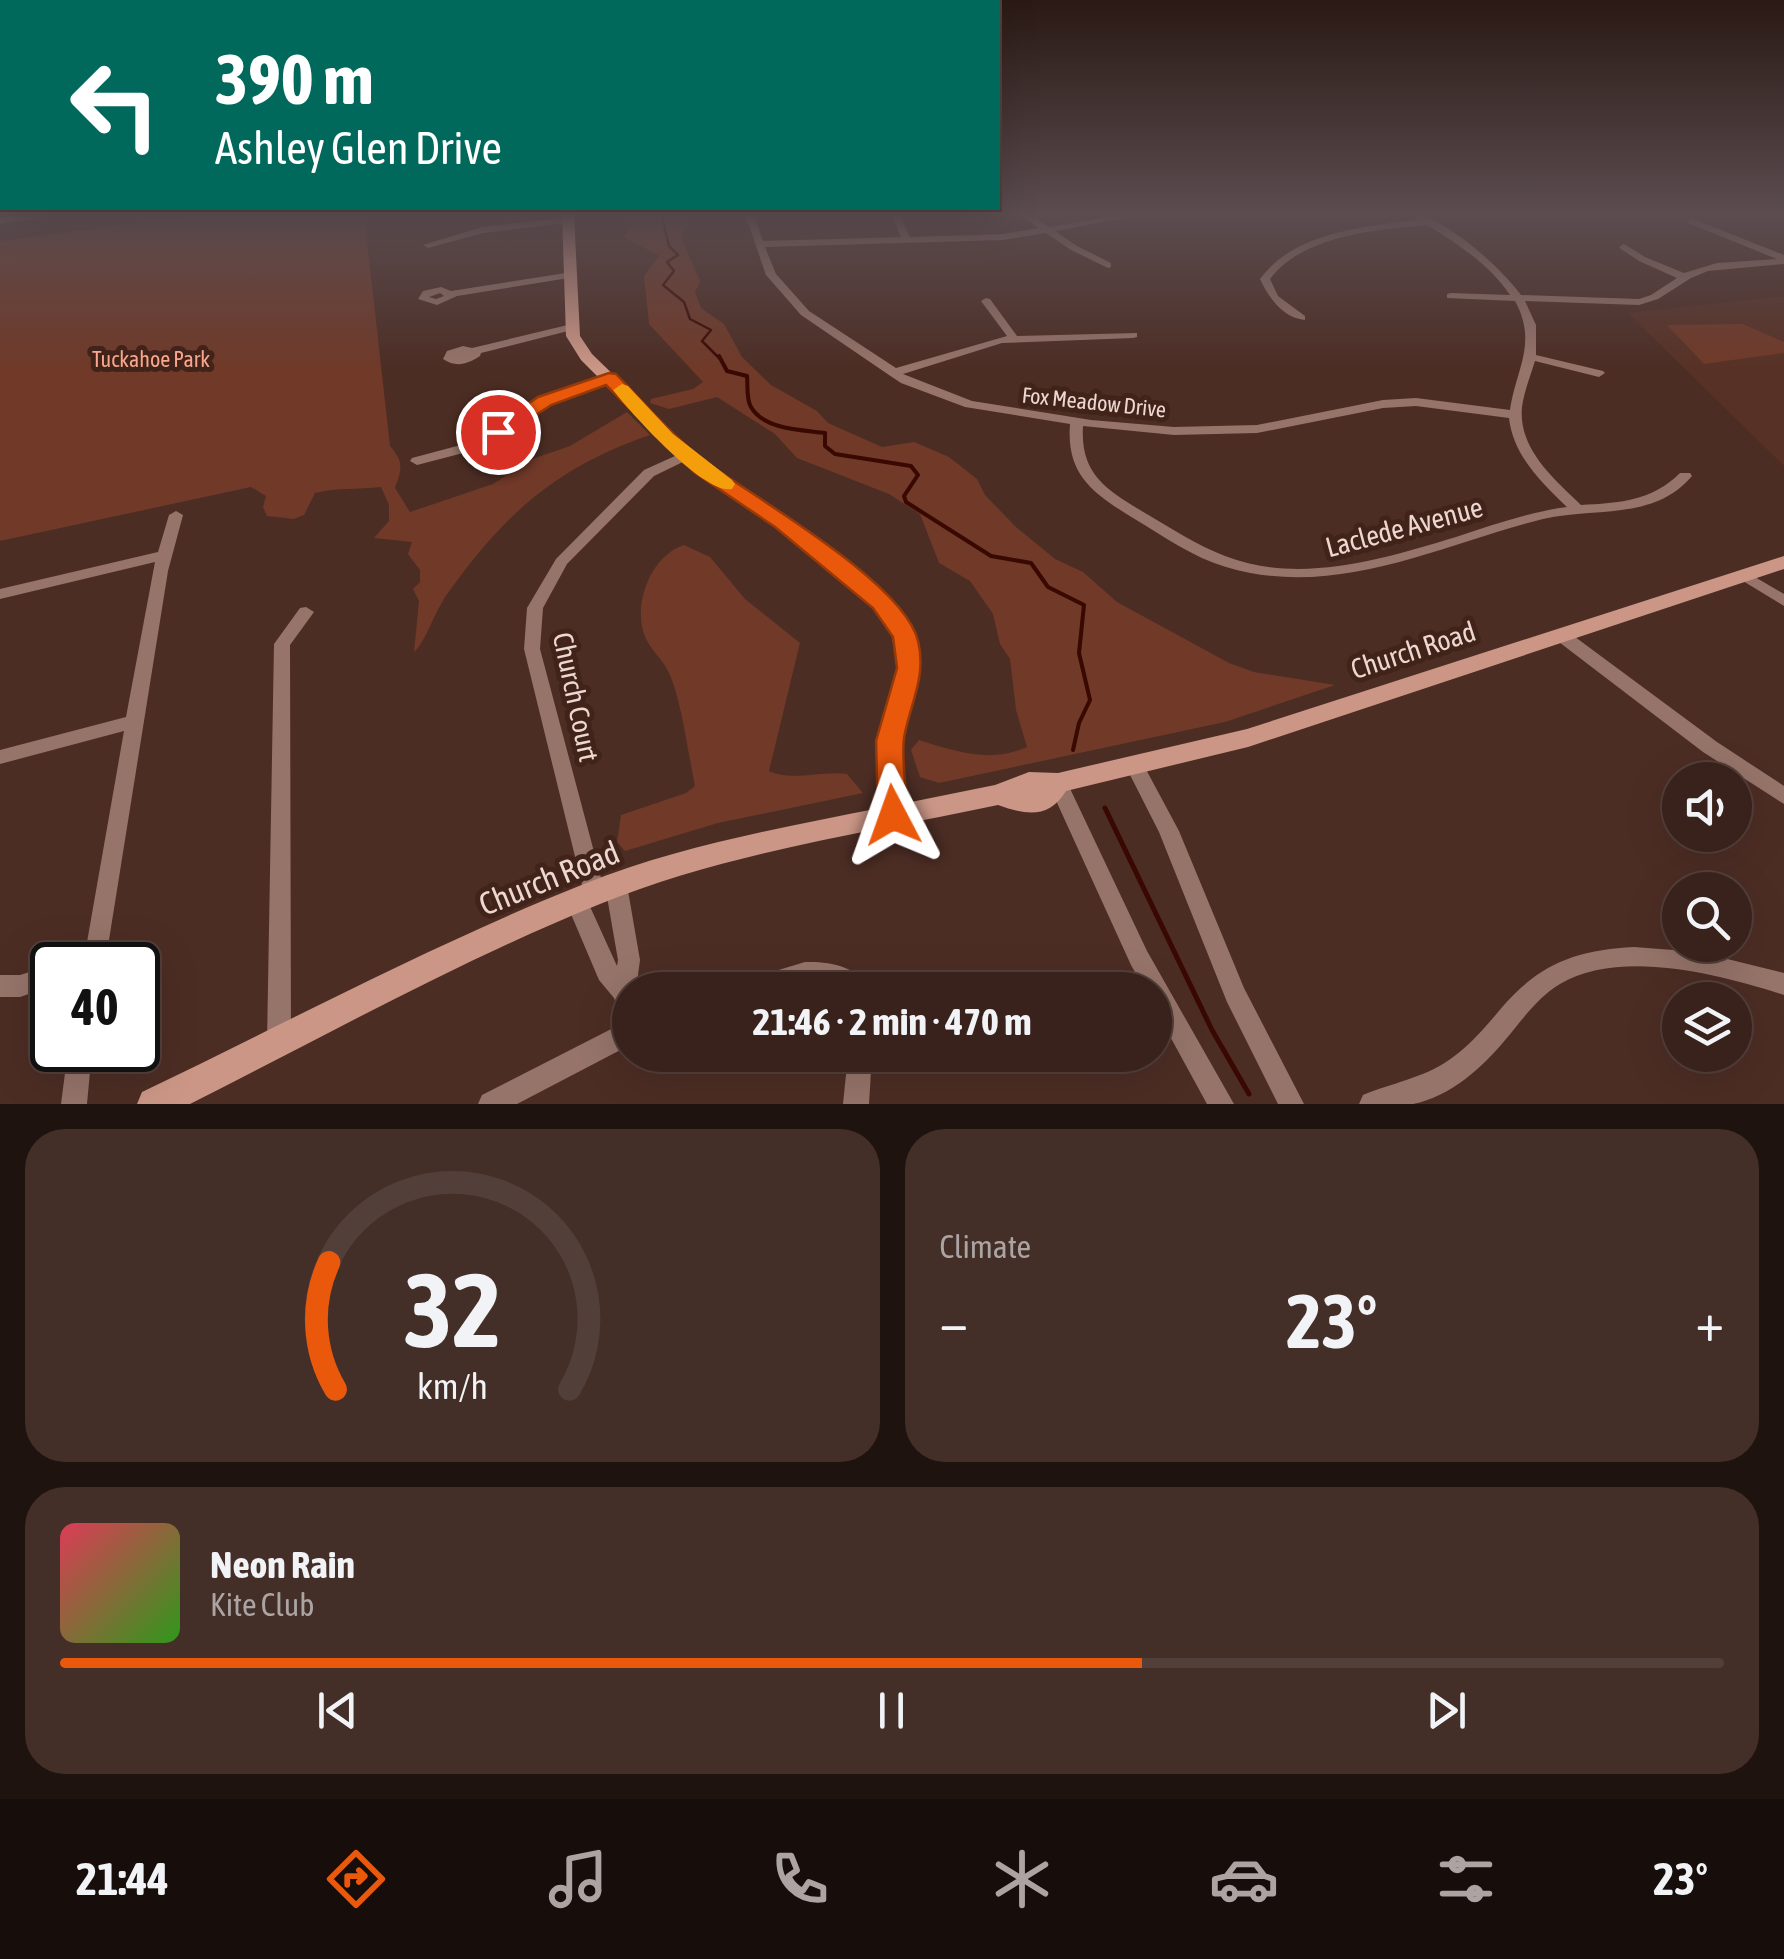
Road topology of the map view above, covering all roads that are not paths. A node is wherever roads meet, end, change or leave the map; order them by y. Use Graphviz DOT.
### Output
graph roads {
  1 [pos="571,266"];
  2 [pos="767,266"];
  3 [pos="1275,266"];
  4 [pos="1488,266"];
  5 [pos="1656,266"];
  6 [pos="1736,266"];
  7 [pos="572,276"];
  8 [pos="1684,277"];
  9 [pos="452,294"];
  10 [pos="1451,296"];
  11 [pos="1518,298"];
  12 [pos="986,301"];
  13 [pos="1300,318"];
  14 [pos="572,327"];
  15 [pos="1134,335"];
  16 [pos="1014,339"];
  17 [pos="475,351"];
  18 [pos="1530,358"];
  19 [pos="893,373"];
  20 [pos="1600,373"];
  21 [pos="609,378"];
  22 [pos="1516,415"];
  23 [pos="1077,422"];
  24 [pos="686,455"];
  25 [pos="417,461"];
  26 [pos="1685,476"];
  27 [pos="1577,509"];
  28 [pos="176,515"];
  29 [pos="164,555"];
  30 [pos="1784,562"];
  31 [pos="1743,575"];
  32 [pos="0,594"];
  33 [pos="1784,601"];
  34 [pos="306,612"];
  35 [pos="1561,635"];
  36 [pos="134,722"];
  37 [pos="0,758"];
  38 [pos="1135,767"];
  39 [pos="1058,783"];
  40 [pos="1784,796"];
  41 [pos="893,815"];
  42 [pos="595,893"];
  43 [pos="95,942"];
  44 [pos="629,972"];
  45 [pos="612,980"];
  46 [pos="30,983"];
  47 [pos="1784,984"];
  48 [pos="0,986"];
  49 [pos="612,1041"];
  50 [pos="279,1042"];
  51 [pos="78,1072"];
  52 [pos="859,1072"];
  53 [pos="74,1104"];
  54 [pos="154,1104"];
  55 [pos="491,1104"];
  56 [pos="856,1104"];
  57 [pos="1221,1104"];
  58 [pos="1291,1104"];
  59 [pos="1372,1104"];
  1 -- 7 [label="main road"];
  2 -- 19 [label="street, Fox Meadow Drive"];
  3 -- 13 [label="street"];
  4 -- 11 [label="street"];
  5 -- 8 [label="street"];
  6 -- 8 [label="street"];
  7 -- 9 [label="street"];
  7 -- 14 [label="main road"];
  8 -- 11 [label="street"];
  10 -- 11 [label="street"];
  11 -- 18 [label="street"];
  12 -- 16 [label="street"];
  14 -- 17 [label="street"];
  14 -- 21 [label="main road"];
  15 -- 16 [label="street"];
  16 -- 19 [label="street"];
  18 -- 20 [label="street"];
  18 -- 22 [label="street"];
  19 -- 23 [label="street, Fox Meadow Drive"];
  21 -- 24 [label="main road"];
  21 -- 25 [label="street"];
  22 -- 23 [label="street, Fox Meadow Drive"];
  22 -- 27 [label="street"];
  23 -- 27 [label="street, Laclede Avenue"];
  24 -- 41 [label="main road"];
  24 -- 42 [label="street, Church Court"];
  26 -- 27 [label="street, Laclede Avenue"];
  28 -- 29 [label="street"];
  29 -- 32 [label="street"];
  29 -- 36 [label="street"];
  30 -- 31 [label="main road, Church Road"];
  31 -- 33 [label="street"];
  31 -- 35 [label="main road, Church Road"];
  34 -- 50 [label="street"];
  35 -- 38 [label="main road, Church Road"];
  35 -- 40 [label="street"];
  36 -- 37 [label="street"];
  36 -- 43 [label="street"];
  38 -- 39 [label="main road, Church Road"];
  38 -- 58 [label="street"];
  39 -- 41 [label="main road, Church Road"];
  39 -- 57 [label="street"];
  41 -- 42 [label="main road, Church Road"];
  42 -- 44 [label="street"];
  42 -- 45 [label="street"];
  42 -- 50 [label="main road, Church Road"];
  46 -- 48 [label="street"];
  47 -- 59 [label="street"];
  49 -- 55 [label="street"];
  50 -- 54 [label="main road, Church Road"];
  51 -- 53 [label="street"];
  52 -- 56 [label="street"];
}
